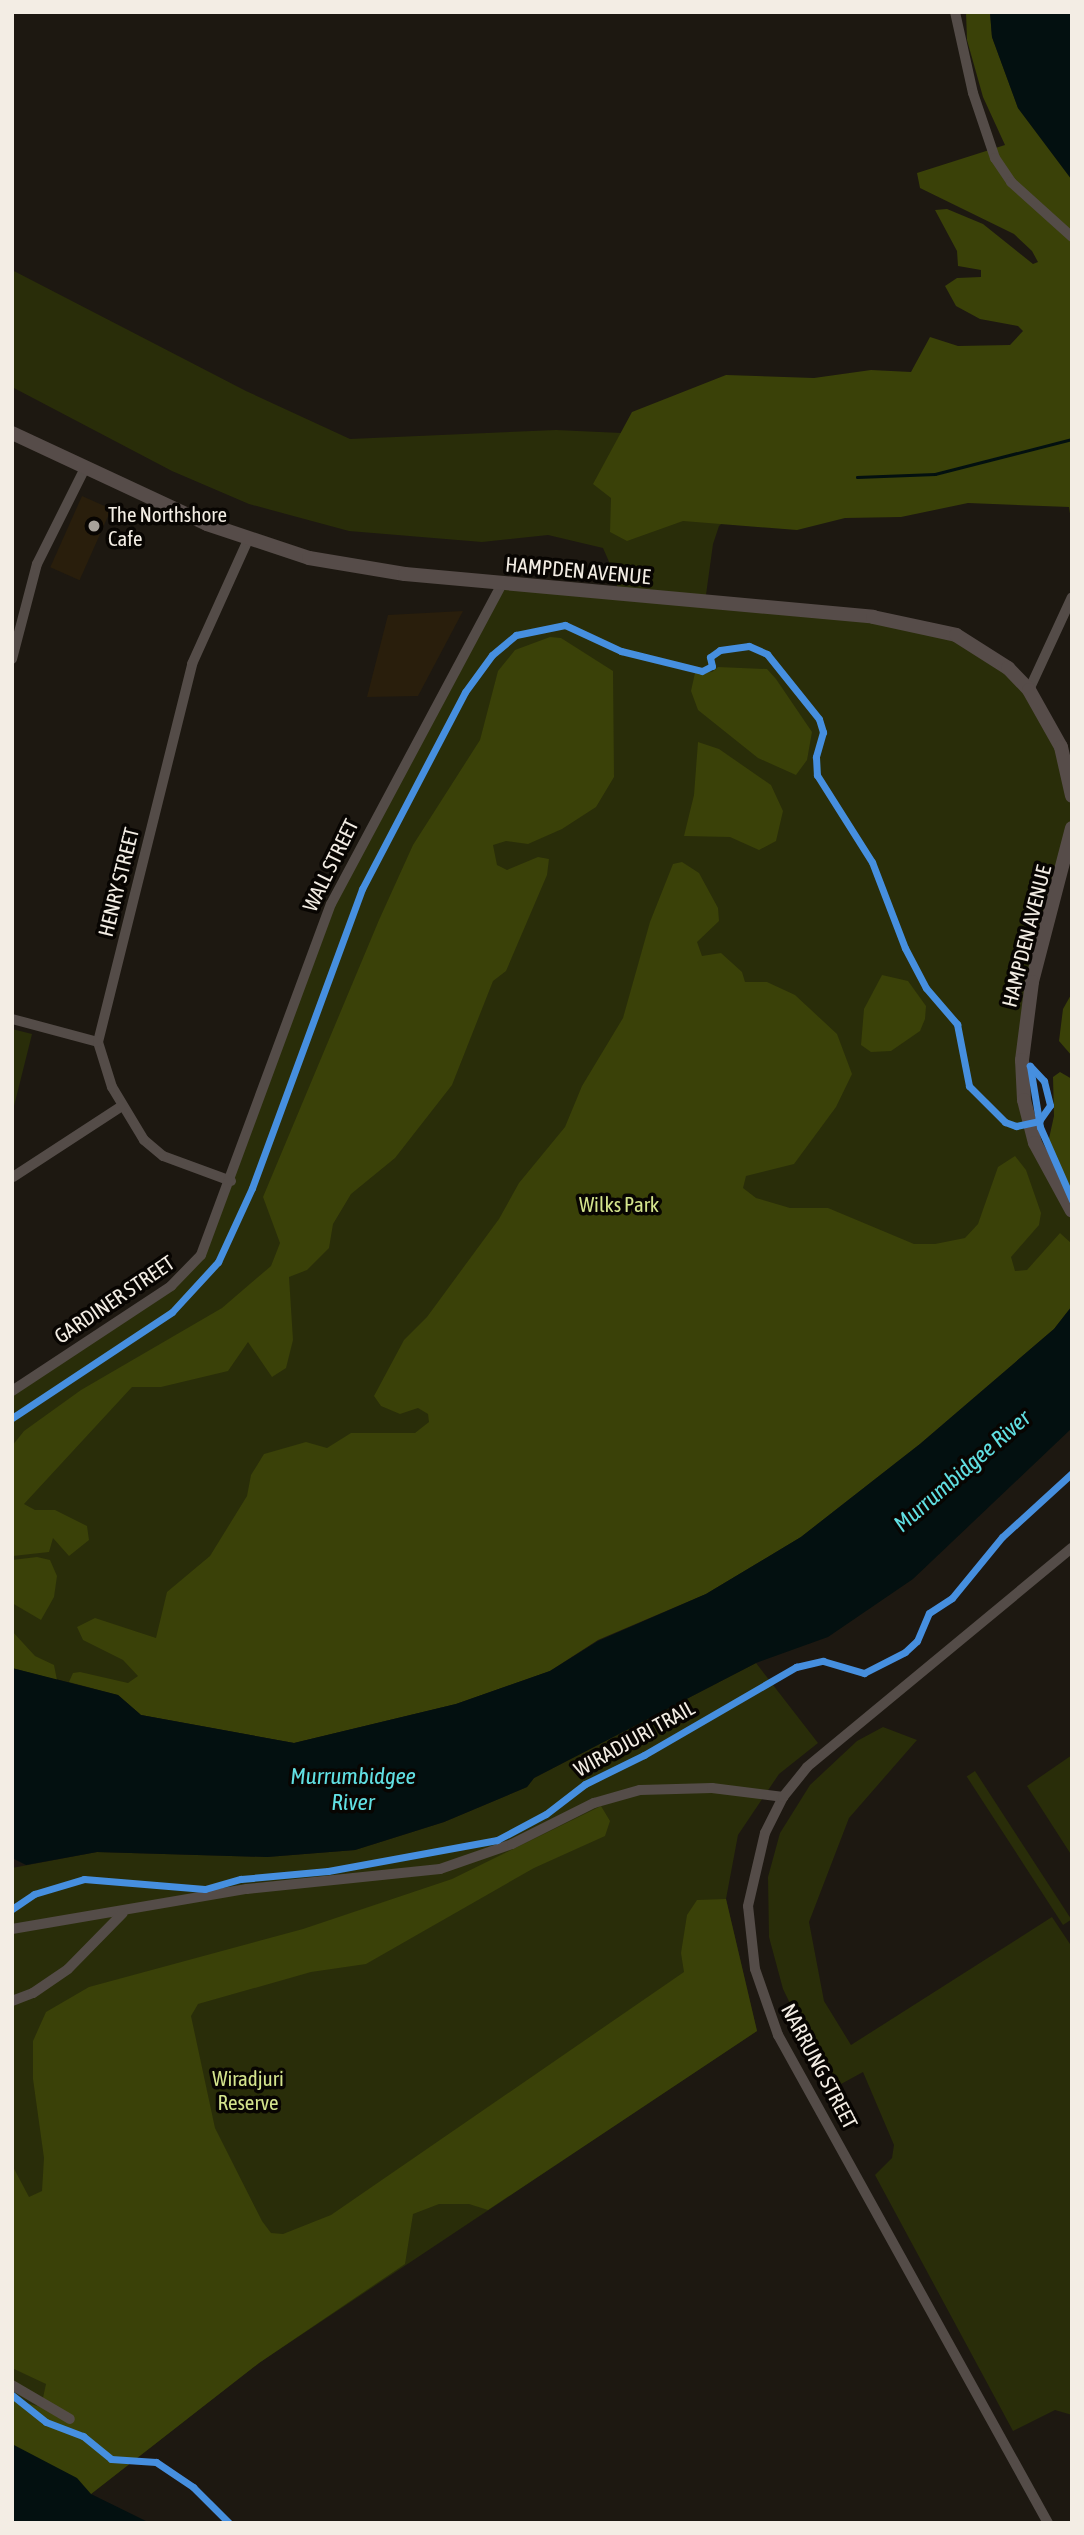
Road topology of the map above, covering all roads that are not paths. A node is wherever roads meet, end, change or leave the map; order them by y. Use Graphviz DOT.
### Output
graph roads {
  1 [pos="954,12"];
  2 [pos="1072,237"];
  3 [pos="12,433"];
  4 [pos="85,468"];
  5 [pos="248,540"];
  6 [pos="502,584"];
  7 [pos="1072,597"];
  8 [pos="12,659"];
  9 [pos="1029,690"];
  10 [pos="1072,796"];
  11 [pos="1072,828"];
  12 [pos="12,1019"];
  13 [pos="98,1042"];
  14 [pos="122,1106"];
  15 [pos="13,1177"];
  16 [pos="231,1181"];
  17 [pos="1072,1211"];
  18 [pos="12,1391"];
  19 [pos="1071,1549"];
  20 [pos="783,1797"];
  21 [pos="123,1913"];
  22 [pos="12,1929"];
  23 [pos="12,2001"];
  24 [pos="12,2385"];
  25 [pos="70,2419"];
  26 [pos="1048,2523"];
  1 -- 2 [label="street"];
  3 -- 4 [label="main road, HAMPDEN AVENUE"];
  4 -- 5 [label="main road, HAMPDEN AVENUE"];
  4 -- 8 [label="street"];
  5 -- 6 [label="main road, HAMPDEN AVENUE"];
  5 -- 13 [label="street, HENRY STREET"];
  6 -- 9 [label="main road, HAMPDEN AVENUE"];
  6 -- 16 [label="street, WALL STREET"];
  7 -- 9 [label="street"];
  9 -- 10 [label="main road, HAMPDEN AVENUE"];
  11 -- 17 [label="main road, HAMPDEN AVENUE"];
  12 -- 13 [label="street"];
  13 -- 14 [label="street"];
  14 -- 15 [label="street"];
  14 -- 16 [label="street"];
  16 -- 18 [label="street, GARDINER STREET"];
  19 -- 20 [label="street, NARRUNG STREET"];
  20 -- 21 [label="street"];
  20 -- 26 [label="street, NARRUNG STREET"];
  21 -- 22 [label="street"];
  21 -- 23 [label="street"];
  24 -- 25 [label="street"];
}
